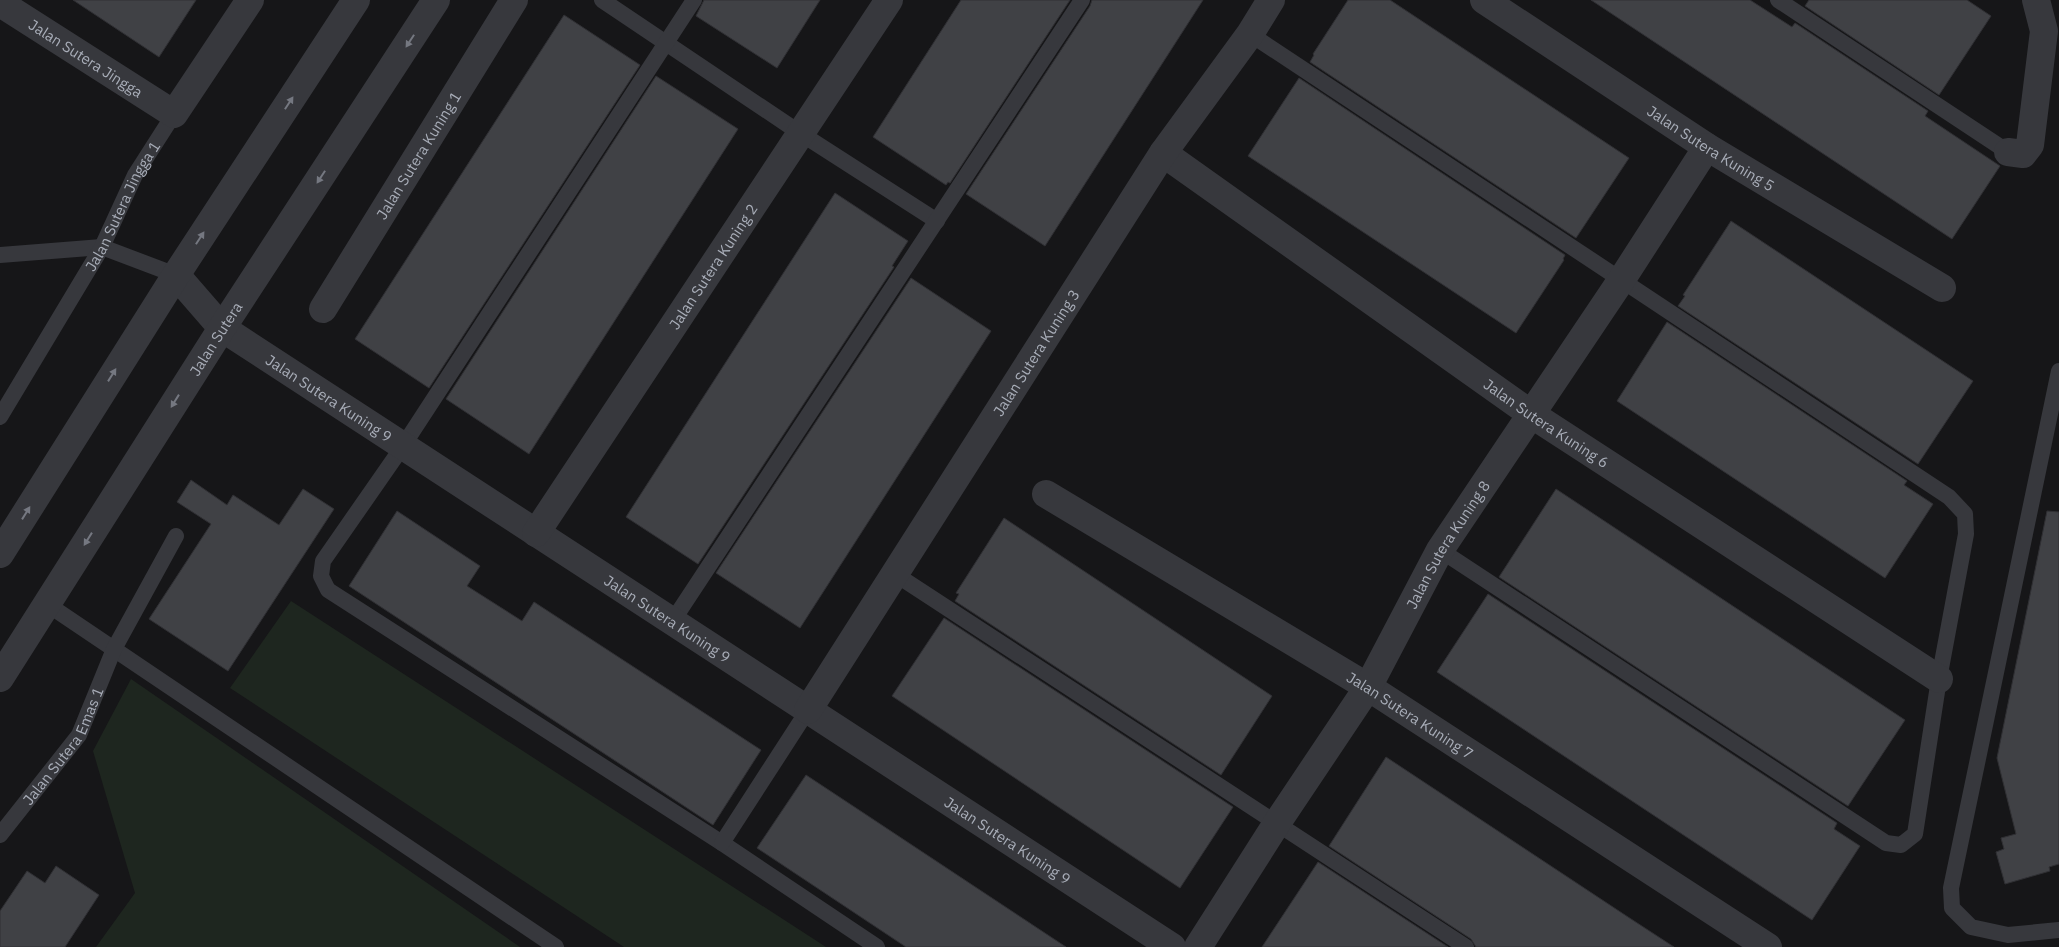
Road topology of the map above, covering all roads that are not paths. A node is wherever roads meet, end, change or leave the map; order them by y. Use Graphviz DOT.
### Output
graph roads {
  1 [pos="250,0"];
  2 [pos="356,0"];
  3 [pos="436,0"];
  4 [pos="514,0"];
  5 [pos="602,0"];
  6 [pos="694,0"];
  7 [pos="888,0"];
  8 [pos="1082,0"];
  9 [pos="1271,0"];
  10 [pos="1484,0"];
  11 [pos="1778,0"];
  12 [pos="2036,0"];
  13 [pos="0,3"];
  14 [pos="1250,34"];
  15 [pos="666,44"];
  16 [pos="174,114"];
  17 [pos="800,134"];
  18 [pos="1707,147"];
  19 [pos="2008,152"];
  20 [pos="1163,153"];
  21 [pos="937,221"];
  22 [pos="102,247"];
  23 [pos="0,255"];
  24 [pos="176,275"];
  25 [pos="1622,279"];
  26 [pos="1942,288"];
  27 [pos="323,309"];
  28 [pos="222,328"];
  29 [pos="2059,371"];
  30 [pos="1531,414"];
  31 [pos="0,417"];
  32 [pos="403,446"];
  33 [pos="1046,494"];
  34 [pos="536,533"];
  35 [pos="176,536"];
  36 [pos="1440,550"];
  37 [pos="0,554"];
  38 [pos="895,574"];
  39 [pos="47,604"];
  40 [pos="672,622"];
  41 [pos="114,650"];
  42 [pos="0,678"];
  43 [pos="1939,679"];
  44 [pos="1368,687"];
  45 [pos="808,710"];
  46 [pos="1277,823"];
  47 [pos="0,835"];
  48 [pos="722,843"];
  49 [pos="2059,930"];
  50 [pos="556,947"];
  51 [pos="877,947"];
  52 [pos="1172,947"];
  53 [pos="1198,947"];
  54 [pos="1466,947"];
  55 [pos="1768,947"];
  1 -- 16 [label="street, Jalan Sutera Jingga 1"];
  24 -- 2 [label="street, one-way"];
  3 -- 28 [label="street, Jalan Sutera, one-way"];
  4 -- 27 [label="street, Jalan Sutera Kuning 1"];
  5 -- 15 [label="lane"];
  6 -- 15 [label="lane"];
  7 -- 17 [label="street, Jalan Sutera Kuning 2"];
  8 -- 21 [label="lane"];
  9 -- 14 [label="street, Jalan Sutera Kuning 3"];
  10 -- 18 [label="street, Jalan Sutera Kuning 5"];
  11 -- 19 [label="lane"];
  12 -- 19 [label="street"];
  13 -- 16 [label="street, Jalan Sutera Jingga"];
  14 -- 20 [label="street, Jalan Sutera Kuning 3"];
  14 -- 25 [label="lane"];
  15 -- 17 [label="lane"];
  15 -- 32 [label="lane"];
  16 -- 22 [label="lane, Jalan Sutera Jingga 1"];
  17 -- 21 [label="lane"];
  17 -- 34 [label="street, Jalan Sutera Kuning 2"];
  18 -- 25 [label="street, Jalan Sutera Kuning 8"];
  18 -- 26 [label="street, Jalan Sutera Kuning 5"];
  20 -- 30 [label="street, Jalan Sutera Kuning 6"];
  20 -- 38 [label="street, Jalan Sutera Kuning 3"];
  21 -- 40 [label="lane"];
  22 -- 23 [label="lane"];
  22 -- 24 [label="lane"];
  22 -- 31 [label="lane, Jalan Sutera Jingga 1"];
  24 -- 28 [label="street, Jalan Sutera Kuning 9"];
  37 -- 24 [label="street, one-way"];
  25 -- 30 [label="street, Jalan Sutera Kuning 8"];
  25 -- 43 [label="lane"];
  28 -- 32 [label="street, Jalan Sutera Kuning 9"];
  28 -- 39 [label="street, Jalan Sutera, one-way"];
  29 -- 49 [label="lane"];
  30 -- 36 [label="street, Jalan Sutera Kuning 8"];
  30 -- 43 [label="street, Jalan Sutera Kuning 6"];
  32 -- 34 [label="street, Jalan Sutera Kuning 9"];
  32 -- 48 [label="lane"];
  33 -- 44 [label="street, Jalan Sutera Kuning 7"];
  34 -- 40 [label="street, Jalan Sutera Kuning 9"];
  35 -- 41 [label="lane, Jalan Sutera Emas 1"];
  36 -- 43 [label="lane"];
  36 -- 44 [label="street, Jalan Sutera Kuning 8"];
  38 -- 45 [label="street, Jalan Sutera Kuning 3"];
  38 -- 46 [label="lane"];
  39 -- 41 [label="lane"];
  39 -- 42 [label="street, Jalan Sutera"];
  40 -- 45 [label="street, Jalan Sutera Kuning 9"];
  41 -- 47 [label="lane, Jalan Sutera Emas 1"];
  41 -- 50 [label="lane"];
  44 -- 46 [label="street, Jalan Sutera Kuning 8"];
  44 -- 55 [label="street, Jalan Sutera Kuning 7"];
  45 -- 48 [label="lane"];
  45 -- 52 [label="street, Jalan Sutera Kuning 9"];
  46 -- 53 [label="street, Jalan Sutera Kuning 8"];
  46 -- 54 [label="lane"];
  48 -- 51 [label="lane"];
}
